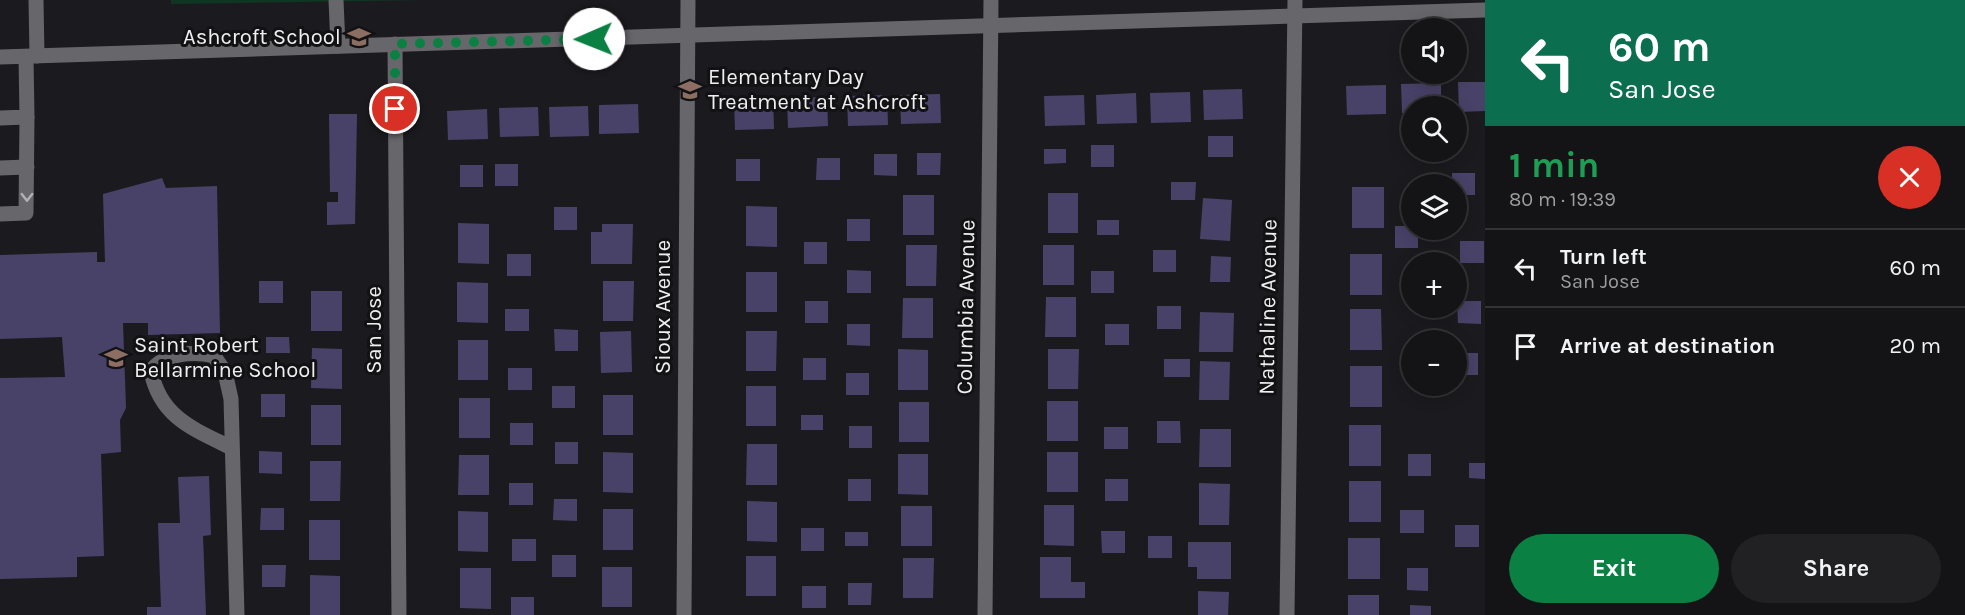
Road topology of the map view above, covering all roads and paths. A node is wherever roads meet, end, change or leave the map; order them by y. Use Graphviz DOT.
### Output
graph roads {
  1 [pos="36,0"];
  2 [pos="336,0"];
  3 [pos="688,0"];
  4 [pos="991,0"];
  5 [pos="1295,0"];
  6 [pos="1485,10"];
  7 [pos="1295,17"];
  8 [pos="991,27"];
  9 [pos="688,37"];
  10 [pos="395,44"];
  11 [pos="338,46"];
  12 [pos="31,56"];
  13 [pos="0,57"];
  14 [pos="27,117"];
  15 [pos="0,118"];
  16 [pos="27,167"];
  17 [pos="0,168"];
  18 [pos="0,214"];
  19 [pos="232,448"];
  20 [pos="237,615"];
  21 [pos="399,615"];
  22 [pos="684,615"];
  23 [pos="985,615"];
  24 [pos="1287,615"];
  1 -- 12 [label="street"];
  2 -- 11 [label="street"];
  3 -- 9 [label="street, Sioux Avenue"];
  4 -- 8 [label="street, Columbia Avenue"];
  5 -- 7 [label="street, Nathaline Avenue"];
  6 -- 7 [label="street"];
  7 -- 8 [label="street"];
  7 -- 24 [label="street, Nathaline Avenue"];
  8 -- 9 [label="street"];
  8 -- 23 [label="street, Columbia Avenue"];
  9 -- 10 [label="street"];
  9 -- 22 [label="street, Sioux Avenue"];
  10 -- 11 [label="street"];
  10 -- 21 [label="street, San Jose"];
  11 -- 12 [label="street"];
  12 -- 13 [label="street"];
  12 -- 14 [label="street"];
  14 -- 15 [label="street"];
  14 -- 16 [label="street"];
  16 -- 17 [label="street"];
  16 -- 18 [label="street, one-way"];
  19 -- 19 [label="street"];
  19 -- 20 [label="street"];
}
